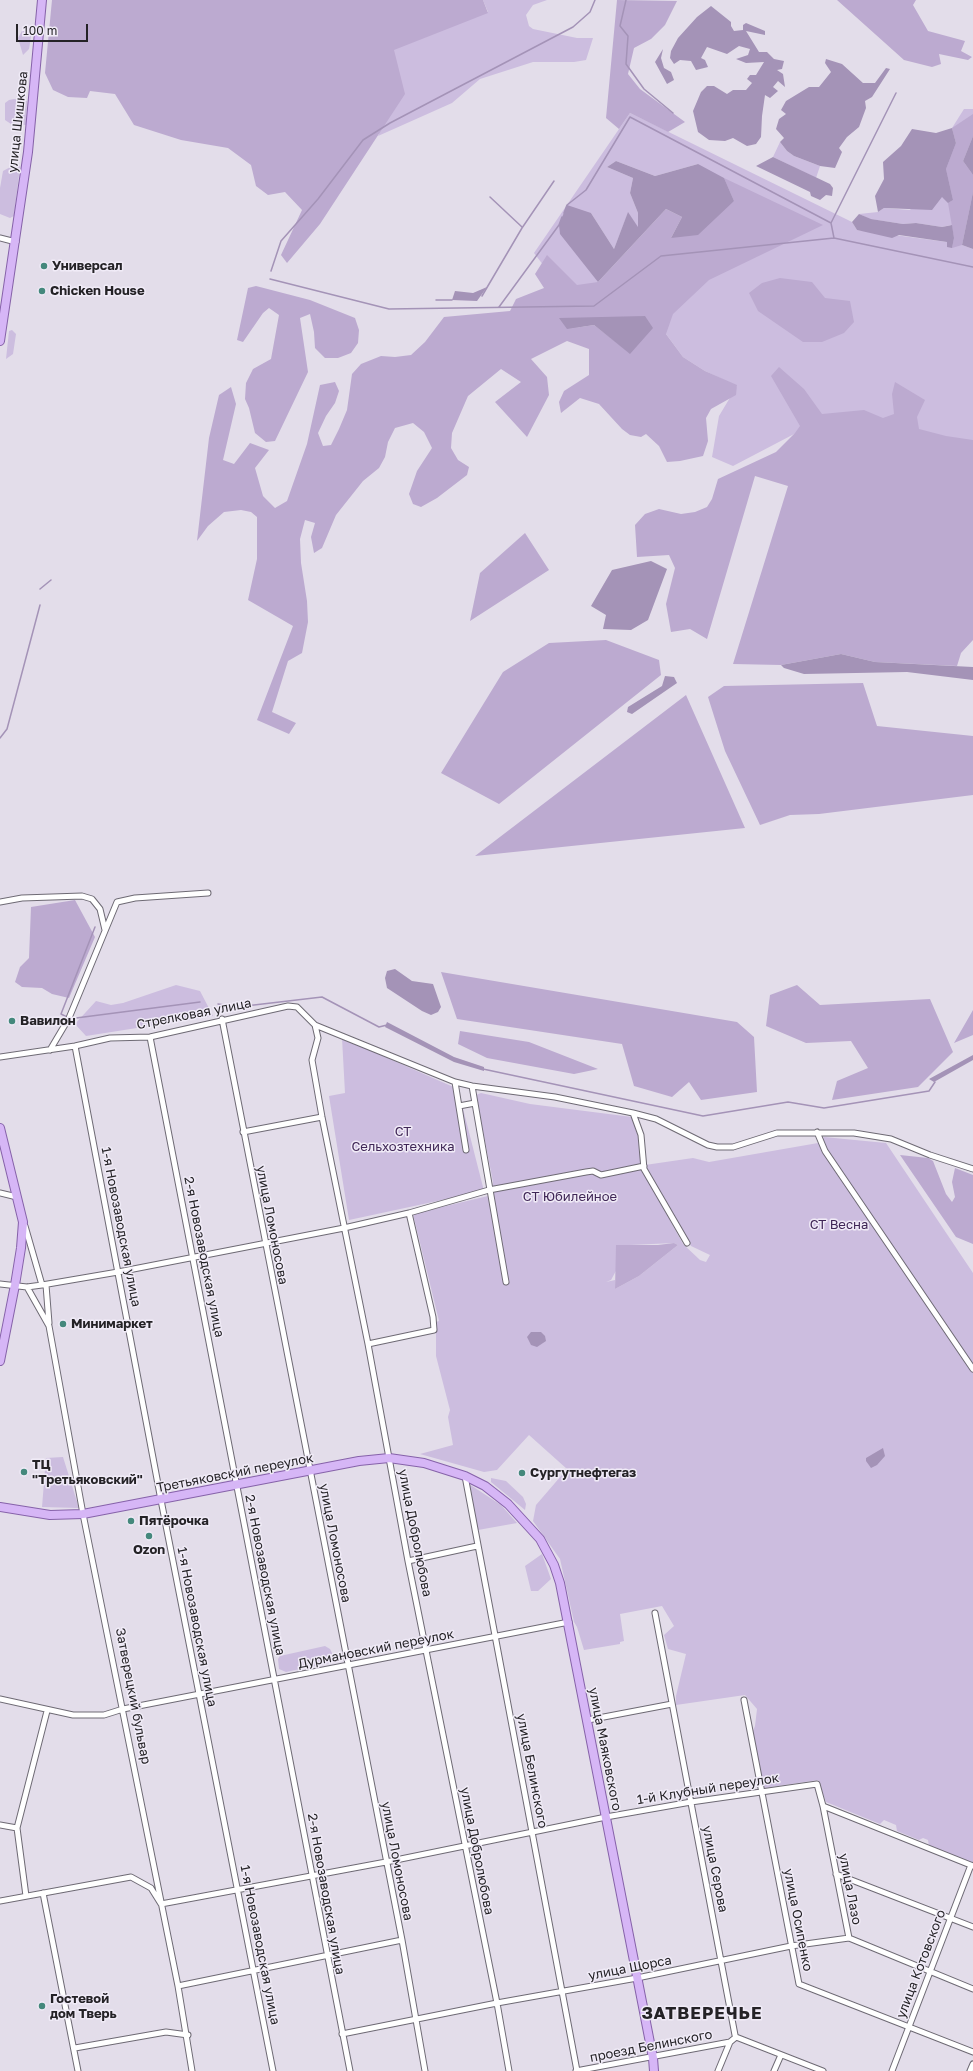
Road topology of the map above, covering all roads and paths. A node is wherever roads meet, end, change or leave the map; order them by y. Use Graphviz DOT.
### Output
graph roads {
  1 [pos="42,0"];
  2 [pos="0,238"];
  3 [pos="16,242"];
  4 [pos="0,341"];
  5 [pos="208,893"];
  6 [pos="0,902"];
  7 [pos="105,930"];
  8 [pos="222,1019"];
  9 [pos="316,1025"];
  10 [pos="150,1037"];
  11 [pos="75,1046"];
  12 [pos="50,1050"];
  13 [pos="0,1057"];
  14 [pos="455,1082"];
  15 [pos="472,1086"];
  16 [pos="475,1104"];
  17 [pos="459,1106"];
  18 [pos="633,1113"];
  19 [pos="322,1117"];
  20 [pos="0,1128"];
  21 [pos="243,1132"];
  22 [pos="817,1132"];
  23 [pos="466,1150"];
  24 [pos="644,1166"];
  25 [pos="973,1168"];
  26 [pos="488,1190"];
  27 [pos="0,1193"];
  28 [pos="17,1197"];
  29 [pos="409,1213"];
  30 [pos="23,1222"];
  31 [pos="344,1228"];
  32 [pos="687,1243"];
  33 [pos="265,1244"];
  34 [pos="193,1258"];
  35 [pos="118,1272"];
  36 [pos="506,1282"];
  37 [pos="0,1284"];
  38 [pos="15,1285"];
  39 [pos="44,1285"];
  40 [pos="27,1287"];
  41 [pos="49,1326"];
  42 [pos="368,1344"];
  43 [pos="0,1361"];
  44 [pos="973,1369"];
  45 [pos="390,1458"];
  46 [pos="309,1471"];
  47 [pos="469,1477"];
  48 [pos="236,1485"];
  49 [pos="161,1500"];
  50 [pos="0,1507"];
  51 [pos="83,1514"];
  52 [pos="477,1546"];
  53 [pos="408,1561"];
  54 [pos="655,1614"];
  55 [pos="569,1622"];
  56 [pos="496,1637"];
  57 [pos="427,1650"];
  58 [pos="348,1666"];
  59 [pos="275,1680"];
  60 [pos="200,1695"];
  61 [pos="0,1699"];
  62 [pos="744,1700"];
  63 [pos="672,1704"];
  64 [pos="123,1710"];
  65 [pos="47,1711"];
  66 [pos="588,1720"];
  67 [pos="817,1784"];
  68 [pos="762,1792"];
  69 [pos="691,1802"];
  70 [pos="824,1806"];
  71 [pos="606,1817"];
  72 [pos="0,1825"];
  73 [pos="17,1828"];
  74 [pos="533,1831"];
  75 [pos="464,1846"];
  76 [pos="386,1862"];
  77 [pos="972,1865"];
  78 [pos="836,1874"];
  79 [pos="312,1876"];
  80 [pos="238,1889"];
  81 [pos="43,1893"];
  82 [pos="26,1896"];
  83 [pos="0,1901"];
  84 [pos="161,1904"];
  85 [pos="951,1918"];
  86 [pos="973,1927"];
  87 [pos="848,1938"];
  88 [pos="402,1940"];
  89 [pos="791,1946"];
  90 [pos="326,1956"];
  91 [pos="722,1960"];
  92 [pos="254,1971"];
  93 [pos="930,1973"];
  94 [pos="636,1978"];
  95 [pos="178,1986"];
  96 [pos="973,1989"];
  97 [pos="562,1992"];
  98 [pos="497,2003"];
  99 [pos="417,2019"];
  100 [pos="908,2027"];
  101 [pos="342,2034"];
  102 [pos="188,2035"];
  103 [pos="736,2037"];
  104 [pos="730,2042"];
  105 [pos="75,2048"];
  106 [pos="973,2052"];
  107 [pos="781,2055"];
  108 [pos="653,2058"];
  109 [pos="973,2064"];
  110 [pos="78,2071"];
  111 [pos="192,2071"];
  112 [pos="273,2071"];
  113 [pos="350,2071"];
  114 [pos="425,2071"];
  115 [pos="509,2071"];
  116 [pos="577,2071"];
  117 [pos="654,2071"];
  118 [pos="660,2071"];
  119 [pos="718,2071"];
  120 [pos="774,2071"];
  121 [pos="822,2071"];
  122 [pos="892,2071"];
  123 [pos="970,2071"];
  1 -- 3 [label="main road, улица Шишкова"];
  2 -- 3 [label="street"];
  3 -- 4 [label="main road, улица Шишкова"];
  5 -- 7 [label="street"];
  6 -- 7 [label="street"];
  7 -- 12 [label="street"];
  8 -- 9 [label="street, Стрелковая улица"];
  8 -- 10 [label="street, Стрелковая улица"];
  8 -- 21 [label="street, улица Ломоносова"];
  9 -- 14 [label="street"];
  9 -- 19 [label="street, улица Добролюбова"];
  10 -- 11 [label="street, Стрелковая улица"];
  10 -- 34 [label="street, 2-я Новозаводская улица"];
  11 -- 12 [label="street, Стрелковая улица"];
  11 -- 35 [label="street, 1-я Новозаводская улица"];
  12 -- 13 [label="street, Стрелковая улица"];
  14 -- 15 [label="street"];
  14 -- 17 [label="street"];
  15 -- 16 [label="street"];
  15 -- 18 [label="street"];
  16 -- 17 [label="street"];
  16 -- 26 [label="street"];
  17 -- 23 [label="street"];
  18 -- 22 [label="street"];
  18 -- 24 [label="street"];
  19 -- 21 [label="street"];
  19 -- 31 [label="street, улица Добролюбова"];
  20 -- 28 [label="main road, Затверецкий бульвар"];
  21 -- 33 [label="street, улица Ломоносова"];
  22 -- 25 [label="street"];
  22 -- 44 [label="street"];
  24 -- 26 [label="street"];
  24 -- 32 [label="street"];
  26 -- 29 [label="street"];
  26 -- 36 [label="street"];
  27 -- 28 [label="street"];
  28 -- 30 [label="main road, Затверецкий бульвар"];
  29 -- 31 [label="street"];
  29 -- 42 [label="street"];
  30 -- 38 [label="main road, Затверецкий бульвар"];
  30 -- 39 [label="street, Затверецкий бульвар"];
  31 -- 33 [label="street"];
  31 -- 42 [label="street, улица Добролюбова"];
  33 -- 34 [label="street"];
  33 -- 46 [label="street, улица Ломоносова"];
  34 -- 35 [label="street"];
  34 -- 48 [label="street, 2-я Новозаводская улица"];
  35 -- 39 [label="street"];
  35 -- 49 [label="street, 1-я Новозаводская улица"];
  37 -- 38 [label="street"];
  38 -- 40 [label="street"];
  38 -- 43 [label="main road, Затверецкий бульвар"];
  39 -- 40 [label="street"];
  39 -- 41 [label="street, Затверецкий бульвар"];
  40 -- 41 [label="street, Затверецкий бульвар"];
  41 -- 51 [label="street, Затверецкий бульвар"];
  42 -- 45 [label="street, улица Добролюбова"];
  45 -- 46 [label="main road, Третьяковский переулок"];
  45 -- 47 [label="main road, Третьяковский переулок"];
  45 -- 53 [label="street, улица Добролюбова"];
  46 -- 48 [label="main road, Третьяковский переулок"];
  46 -- 58 [label="street, улица Ломоносова"];
  47 -- 52 [label="street, улица Белинского"];
  47 -- 55 [label="main road, улица Маяковского"];
  48 -- 49 [label="main road, Третьяковский переулок"];
  48 -- 59 [label="street, 2-я Новозаводская улица"];
  49 -- 51 [label="main road, Третьяковский переулок"];
  49 -- 60 [label="street, 1-я Новозаводская улица"];
  50 -- 51 [label="main road, Третьяковский переулок"];
  51 -- 64 [label="street, Затверецкий бульвар"];
  52 -- 53 [label="street"];
  52 -- 56 [label="street, улица Белинского"];
  53 -- 57 [label="street, улица Добролюбова"];
  54 -- 63 [label="street, улица Серова"];
  55 -- 56 [label="street, Дурмановский переулок"];
  55 -- 66 [label="main road, улица Маяковского"];
  56 -- 57 [label="street, Дурмановский переулок"];
  56 -- 74 [label="street, улица Белинского"];
  57 -- 58 [label="street, Дурмановский переулок"];
  57 -- 75 [label="street, улица Добролюбова"];
  58 -- 59 [label="street, Дурмановский переулок"];
  58 -- 76 [label="street, улица Ломоносова"];
  59 -- 60 [label="street, Дурмановский переулок"];
  59 -- 79 [label="street, 2-я Новозаводская улица"];
  60 -- 64 [label="street, Дурмановский переулок"];
  60 -- 80 [label="street, 1-я Новозаводская улица"];
  61 -- 65 [label="street, Дурмановский переулок"];
  62 -- 68 [label="street, улица Осипенко"];
  63 -- 66 [label="street"];
  63 -- 69 [label="street, улица Серова"];
  64 -- 65 [label="street, Дурмановский переулок"];
  64 -- 84 [label="street, Затверецкий бульвар"];
  65 -- 73 [label="street"];
  66 -- 71 [label="main road, улица Маяковского"];
  67 -- 68 [label="street, 1-й Клубный переулок"];
  67 -- 70 [label="street, улица Лазо"];
  68 -- 69 [label="street, 1-й Клубный переулок"];
  68 -- 89 [label="street, улица Осипенко"];
  69 -- 71 [label="street, 1-й Клубный переулок"];
  69 -- 91 [label="street, улица Серова"];
  70 -- 77 [label="street"];
  70 -- 78 [label="street, улица Лазо"];
  71 -- 74 [label="street, 1-й Клубный переулок"];
  71 -- 94 [label="main road, улица Маяковского"];
  72 -- 73 [label="street"];
  73 -- 82 [label="street"];
  74 -- 75 [label="street, 1-й Клубный переулок"];
  74 -- 97 [label="street, улица Белинского"];
  75 -- 76 [label="street, 1-й Клубный переулок"];
  75 -- 98 [label="street, улица Добролюбова"];
  76 -- 79 [label="street, 1-й Клубный переулок"];
  76 -- 88 [label="street, улица Ломоносова"];
  77 -- 85 [label="street, улица Котовского"];
  78 -- 85 [label="street"];
  78 -- 87 [label="street, улица Лазо"];
  79 -- 80 [label="street, 1-й Клубный переулок"];
  79 -- 90 [label="street, 2-я Новозаводская улица"];
  80 -- 84 [label="street, 1-й Клубный переулок"];
  80 -- 92 [label="street, 1-я Новозаводская улица"];
  81 -- 82 [label="street"];
  81 -- 84 [label="street"];
  81 -- 105 [label="street"];
  82 -- 83 [label="street"];
  84 -- 95 [label="street, Затверецкий бульвар"];
  85 -- 86 [label="street"];
  85 -- 93 [label="street, улица Котовского"];
  87 -- 89 [label="street, улица Щорса"];
  87 -- 93 [label="street, улица Лазо"];
  88 -- 90 [label="street"];
  88 -- 99 [label="street, улица Ломоносова"];
  89 -- 91 [label="street, улица Щорса"];
  89 -- 100 [label="street, улица Осипенко"];
  90 -- 92 [label="street"];
  90 -- 101 [label="street, 2-я Новозаводская улица"];
  91 -- 94 [label="street, улица Щорса"];
  91 -- 103 [label="street, улица Серова"];
  92 -- 95 [label="street"];
  92 -- 112 [label="street, 1-я Новозаводская улица"];
  93 -- 96 [label="street, улица Лазо"];
  93 -- 100 [label="street, улица Котовского"];
  94 -- 97 [label="street, улица Щорса"];
  94 -- 108 [label="main road, улица Маяковского"];
  95 -- 102 [label="street, Затверецкий бульвар"];
  97 -- 98 [label="street, улица Щорса"];
  97 -- 116 [label="street, улица Белинского"];
  98 -- 99 [label="street, улица Щорса"];
  98 -- 115 [label="street, улица Добролюбова"];
  99 -- 101 [label="street, улица Щорса"];
  99 -- 114 [label="street, улица Ломоносова"];
  100 -- 106 [label="street, улица Осипенко"];
  100 -- 122 [label="street, улица Котовского"];
  101 -- 113 [label="street, 2-я Новозаводская улица"];
  102 -- 105 [label="street"];
  102 -- 111 [label="street, Затверецкий бульвар"];
  103 -- 104 [label="street, проезд Белинского"];
  103 -- 107 [label="street"];
  104 -- 108 [label="street, проезд Белинского"];
  104 -- 119 [label="street, проезд Белинского"];
  105 -- 110 [label="street"];
  107 -- 120 [label="street"];
  107 -- 121 [label="street"];
  108 -- 116 [label="street, проезд Белинского"];
  108 -- 117 [label="main road, улица Маяковского"];
  108 -- 118 [label="main road, улица Маяковского"];
  109 -- 123 [label="street"];
}
